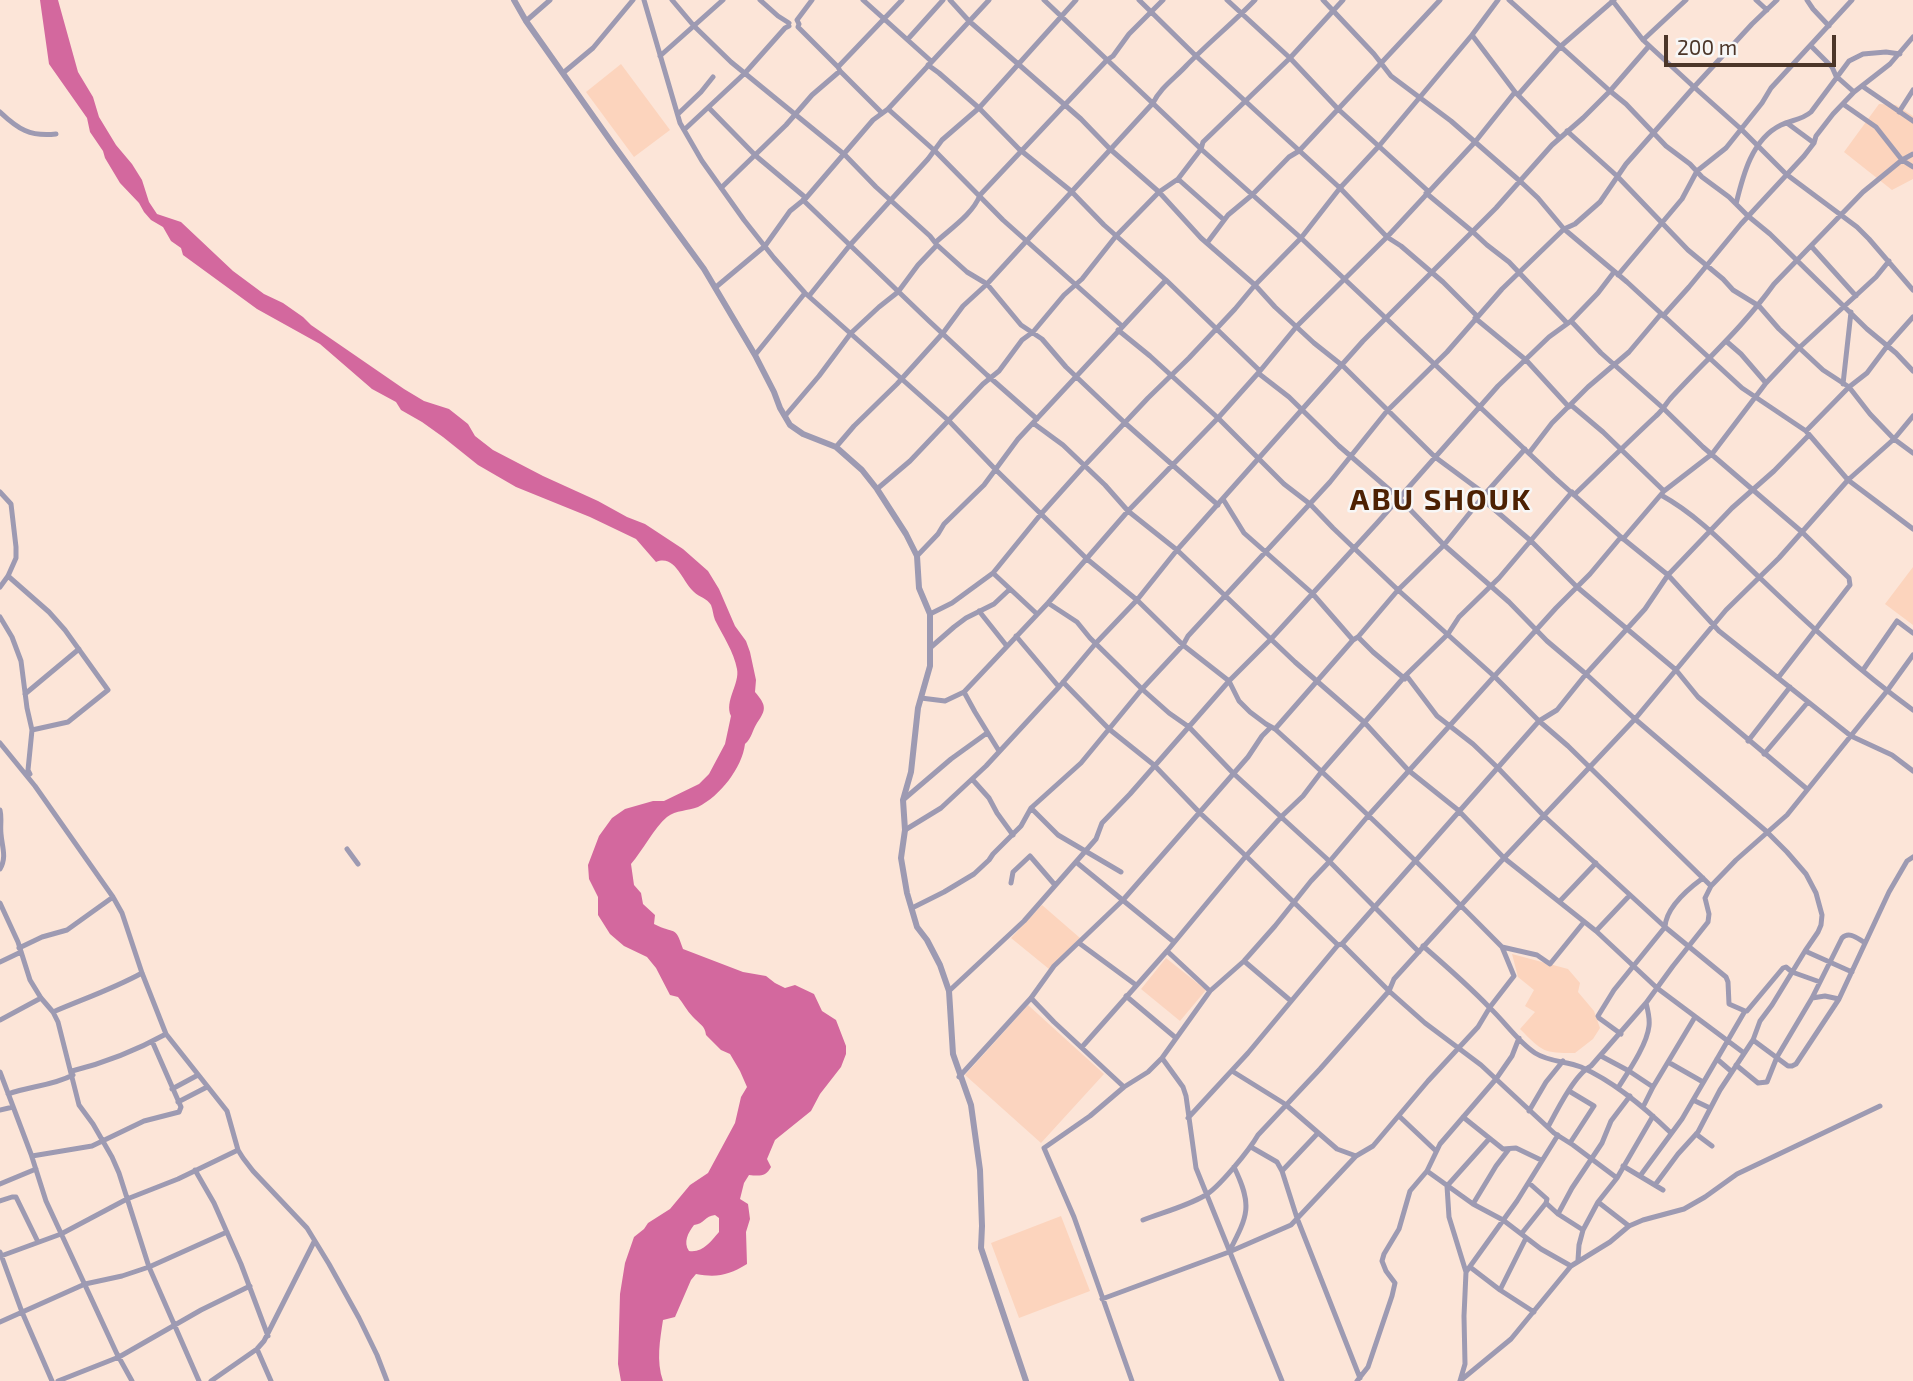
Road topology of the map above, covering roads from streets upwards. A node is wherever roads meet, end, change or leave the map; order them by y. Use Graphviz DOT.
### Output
graph roads {
  1 [pos="514,0"];
  2 [pos="550,0"];
  3 [pos="633,0"];
  4 [pos="644,0"];
  5 [pos="672,0"];
  6 [pos="723,0"];
  7 [pos="760,0"];
  8 [pos="812,0"];
  9 [pos="863,0"];
  10 [pos="902,0"];
  11 [pos="943,0"];
  12 [pos="950,0"];
  13 [pos="989,0"];
  14 [pos="1044,0"];
  15 [pos="1076,0"];
  16 [pos="1139,0"];
  17 [pos="1163,0"];
  18 [pos="1227,0"];
  19 [pos="1255,0"];
  20 [pos="1323,0"];
  21 [pos="1343,0"];
  22 [pos="1425,0"];
  23 [pos="1440,0"];
  24 [pos="1498,0"];
  25 [pos="1509,0"];
  26 [pos="1613,0"];
  27 [pos="1686,0"];
  28 [pos="1756,0"];
  29 [pos="1777,0"];
  30 [pos="1807,0"];
  31 [pos="1852,0"];
  32 [pos="1434,6"];
  33 [pos="1334,10"];
  34 [pos="1767,10"];
  35 [pos="1152,12"];
  36 [pos="1241,15"];
  37 [pos="1061,16"];
  38 [pos="885,19"];
  39 [pos="797,20"];
  40 [pos="526,21"];
  41 [pos="969,21"];
  42 [pos="789,24"];
  43 [pos="694,26"];
  44 [pos="1829,26"];
  45 [pos="797,27"];
  46 [pos="1472,35"];
  47 [pos="1913,37"];
  48 [pos="908,39"];
  49 [pos="1643,40"];
  50 [pos="1561,46"];
  51 [pos="1649,46"];
  52 [pos="1811,46"];
  53 [pos="1900,54"];
  54 [pos="1195,55"];
  55 [pos="660,56"];
  56 [pos="1290,58"];
  57 [pos="1107,60"];
  58 [pos="930,63"];
  59 [pos="1380,63"];
  60 [pos="1018,64"];
  61 [pos="839,69"];
  62 [pos="563,73"];
  63 [pos="745,73"];
  64 [pos="1836,76"];
  65 [pos="713,77"];
  66 [pos="1862,86"];
  67 [pos="1694,87"];
  68 [pos="1913,90"];
  69 [pos="1609,91"];
  70 [pos="1854,92"];
  71 [pos="1516,93"];
  72 [pos="1419,98"];
  73 [pos="1245,100"];
  74 [pos="1153,103"];
  75 [pos="1843,104"];
  76 [pos="1064,105"];
  77 [pos="709,108"];
  78 [pos="979,108"];
  79 [pos="888,109"];
  80 [pos="1338,109"];
  81 [pos="0,111"];
  82 [pos="1899,112"];
  83 [pos="882,113"];
  84 [pos="678,114"];
  85 [pos="796,115"];
  86 [pos="1913,121"];
  87 [pos="1787,123"];
  88 [pos="1741,129"];
  89 [pos="684,130"];
  90 [pos="1567,131"];
  91 [pos="1655,133"];
  92 [pos="56,134"];
  93 [pos="1559,137"];
  94 [pos="1475,142"];
  95 [pos="1814,143"];
  96 [pos="1758,145"];
  97 [pos="1379,146"];
  98 [pos="1110,149"];
  99 [pos="1201,149"];
  100 [pos="935,151"];
  101 [pos="1299,151"];
  102 [pos="1023,152"];
  103 [pos="1913,154"];
  104 [pos="845,155"];
  105 [pos="756,156"];
  106 [pos="1902,160"];
  107 [pos="1913,167"];
  108 [pos="1697,171"];
  109 [pos="1786,174"];
  110 [pos="1617,176"];
  111 [pos="1178,178"];
  112 [pos="1521,182"];
  113 [pos="721,188"];
  114 [pos="1340,188"];
  115 [pos="1071,191"];
  116 [pos="1159,192"];
  117 [pos="1427,192"];
  118 [pos="1252,194"];
  119 [pos="980,195"];
  120 [pos="805,199"];
  121 [pos="890,200"];
  122 [pos="1736,204"];
  123 [pos="1841,215"];
  124 [pos="1748,216"];
  125 [pos="1223,219"];
  126 [pos="1662,222"];
  127 [pos="1564,229"];
  128 [pos="1473,232"];
  129 [pos="1116,236"];
  130 [pos="1387,237"];
  131 [pos="1301,238"];
  132 [pos="1026,241"];
  133 [pos="1207,243"];
  134 [pos="850,244"];
  135 [pos="936,244"];
  136 [pos="765,246"];
  137 [pos="1811,246"];
  138 [pos="1796,260"];
  139 [pos="1889,261"];
  140 [pos="1707,266"];
  141 [pos="1432,273"];
  142 [pos="1519,273"];
  143 [pos="1616,274"];
  144 [pos="1166,280"];
  145 [pos="1344,280"];
  146 [pos="987,284"];
  147 [pos="1074,285"];
  148 [pos="1255,285"];
  149 [pos="716,287"];
  150 [pos="1913,290"];
  151 [pos="898,292"];
  152 [pos="807,295"];
  153 [pos="1857,296"];
  154 [pos="1759,306"];
  155 [pos="1845,306"];
  156 [pos="1851,312"];
  157 [pos="1662,315"];
  158 [pos="1476,317"];
  159 [pos="1913,317"];
  160 [pos="1385,319"];
  161 [pos="1569,322"];
  162 [pos="1297,326"];
  163 [pos="1120,328"];
  164 [pos="1216,329"];
  165 [pos="1033,332"];
  166 [pos="851,333"];
  167 [pos="943,333"];
  168 [pos="1726,341"];
  169 [pos="1888,345"];
  170 [pos="1800,347"];
  171 [pos="755,355"];
  172 [pos="1710,359"];
  173 [pos="1526,360"];
  174 [pos="1434,364"];
  175 [pos="1614,364"];
  176 [pos="1343,366"];
  177 [pos="1913,371"];
  178 [pos="1259,372"];
  179 [pos="1170,375"];
  180 [pos="1077,377"];
  181 [pos="900,379"];
  182 [pos="991,379"];
  183 [pos="1766,383"];
  184 [pos="1843,384"];
  185 [pos="1849,387"];
  186 [pos="1756,397"];
  187 [pos="1570,406"];
  188 [pos="1480,407"];
  189 [pos="1663,408"];
  190 [pos="1303,410"];
  191 [pos="1387,411"];
  192 [pos="785,416"];
  193 [pos="1913,416"];
  194 [pos="1218,418"];
  195 [pos="949,421"];
  196 [pos="1035,421"];
  197 [pos="1125,423"];
  198 [pos="1808,433"];
  199 [pos="1894,439"];
  200 [pos="836,447"];
  201 [pos="1620,449"];
  202 [pos="1527,451"];
  203 [pos="1913,453"];
  204 [pos="1712,454"];
  205 [pos="1351,457"];
  206 [pos="1435,457"];
  207 [pos="1260,459"];
  208 [pos="1085,465"];
  209 [pos="1173,465"];
  210 [pos="995,469"];
  211 [pos="1848,480"];
  212 [pos="1753,488"];
  213 [pos="877,489"];
  214 [pos="0,492"];
  215 [pos="1663,493"];
  216 [pos="1573,494"];
  217 [pos="1483,496"];
  218 [pos="1399,498"];
  219 [pos="1223,499"];
  220 [pos="1310,504"];
  221 [pos="1218,505"];
  222 [pos="1128,511"];
  223 [pos="1041,514"];
  224 [pos="1913,529"];
  225 [pos="1710,530"];
  226 [pos="1802,532"];
  227 [pos="1622,538"];
  228 [pos="1531,541"];
  229 [pos="1444,545"];
  230 [pos="1354,546"];
  231 [pos="1177,551"];
  232 [pos="1266,552"];
  233 [pos="917,556"];
  234 [pos="1087,559"];
  235 [pos="993,573"];
  236 [pos="1668,575"];
  237 [pos="8,576"];
  238 [pos="1758,577"];
  239 [pos="1490,586"];
  240 [pos="0,587"];
  241 [pos="1577,587"];
  242 [pos="1010,589"];
  243 [pos="1398,590"];
  244 [pos="1312,593"];
  245 [pos="1226,596"];
  246 [pos="1137,600"];
  247 [pos="1048,603"];
  248 [pos="979,611"];
  249 [pos="930,614"];
  250 [pos="1037,614"];
  251 [pos="0,617"];
  252 [pos="1713,625"];
  253 [pos="1626,628"];
  254 [pos="1536,630"];
  255 [pos="1815,630"];
  256 [pos="1448,634"];
  257 [pos="1913,634"];
  258 [pos="1016,636"];
  259 [pos="1271,639"];
  260 [pos="1356,639"];
  261 [pos="1096,643"];
  262 [pos="1006,645"];
  263 [pos="1183,645"];
  264 [pos="930,648"];
  265 [pos="79,649"];
  266 [pos="1913,655"];
  267 [pos="1676,670"];
  268 [pos="1863,670"];
  269 [pos="1586,674"];
  270 [pos="1406,677"];
  271 [pos="1495,677"];
  272 [pos="1778,678"];
  273 [pos="1229,681"];
  274 [pos="1318,681"];
  275 [pos="1061,685"];
  276 [pos="1790,687"];
  277 [pos="1142,690"];
  278 [pos="964,691"];
  279 [pos="1887,691"];
  280 [pos="25,694"];
  281 [pos="920,698"];
  282 [pos="1808,702"];
  283 [pos="1913,710"];
  284 [pos="1635,719"];
  285 [pos="1539,721"];
  286 [pos="1365,723"];
  287 [pos="1449,726"];
  288 [pos="1189,727"];
  289 [pos="1273,728"];
  290 [pos="1109,729"];
  291 [pos="32,730"];
  292 [pos="987,733"];
  293 [pos="1851,736"];
  294 [pos="1748,741"];
  295 [pos="0,743"];
  296 [pos="999,751"];
  297 [pos="1764,754"];
  298 [pos="1154,765"];
  299 [pos="1497,767"];
  300 [pos="1589,768"];
  301 [pos="1408,770"];
  302 [pos="1322,771"];
  303 [pos="1913,771"];
  304 [pos="1233,773"];
  305 [pos="972,779"];
  306 [pos="35,786"];
  307 [pos="1807,789"];
  308 [pos="903,800"];
  309 [pos="1031,808"];
  310 [pos="0,810"];
  311 [pos="1458,810"];
  312 [pos="1199,812"];
  313 [pos="1282,816"];
  314 [pos="1368,816"];
  315 [pos="1544,816"];
  316 [pos="905,830"];
  317 [pos="1766,831"];
  318 [pos="1013,835"];
  319 [pos="347,849"];
  320 [pos="1085,851"];
  321 [pos="1246,856"];
  322 [pos="1913,857"];
  323 [pos="1504,858"];
  324 [pos="1416,860"];
  325 [pos="1076,862"];
  326 [pos="1329,862"];
  327 [pos="1596,863"];
  328 [pos="358,864"];
  329 [pos="0,869"];
  330 [pos="1121,872"];
  331 [pos="1703,878"];
  332 [pos="1011,883"];
  333 [pos="1055,885"];
  334 [pos="1711,886"];
  335 [pos="1630,895"];
  336 [pos="113,897"];
  337 [pos="1123,900"];
  338 [pos="1559,901"];
  339 [pos="0,903"];
  340 [pos="1294,903"];
  341 [pos="1462,906"];
  342 [pos="1373,907"];
  343 [pos="912,908"];
  344 [pos="1584,922"];
  345 [pos="1665,927"];
  346 [pos="1596,932"];
  347 [pos="1174,942"];
  348 [pos="1079,943"];
  349 [pos="1864,943"];
  350 [pos="1340,944"];
  351 [pos="1689,946"];
  352 [pos="1502,947"];
  353 [pos="1421,949"];
  354 [pos="20,950"];
  355 [pos="1167,951"];
  356 [pos="1804,951"];
  357 [pos="1244,961"];
  358 [pos="1829,961"];
  359 [pos="0,962"];
  360 [pos="1633,966"];
  361 [pos="1792,972"];
  362 [pos="1852,972"];
  363 [pos="142,973"];
  364 [pos="1820,982"];
  365 [pos="1136,985"];
  366 [pos="1657,988"];
  367 [pos="1388,990"];
  368 [pos="949,991"];
  369 [pos="1210,991"];
  370 [pos="1126,996"];
  371 [pos="1031,998"];
  372 [pos="1812,998"];
  373 [pos="41,999"];
  374 [pos="1839,999"];
  375 [pos="1291,1001"];
  376 [pos="1646,1003"];
  377 [pos="1490,1007"];
  378 [pos="1746,1011"];
  379 [pos="53,1012"];
  380 [pos="1695,1017"];
  381 [pos="0,1020"];
  382 [pos="1760,1021"];
  383 [pos="166,1034"];
  384 [pos="1621,1034"];
  385 [pos="1176,1038"];
  386 [pos="1518,1038"];
  387 [pos="1727,1040"];
  388 [pos="1753,1040"];
  389 [pos="152,1041"];
  390 [pos="1082,1047"];
  391 [pos="1459,1048"];
  392 [pos="1744,1053"];
  393 [pos="1601,1056"];
  394 [pos="1777,1057"];
  395 [pos="1162,1058"];
  396 [pos="1717,1059"];
  397 [pos="1563,1061"];
  398 [pos="1668,1062"];
  399 [pos="1736,1065"];
  400 [pos="1585,1069"];
  401 [pos="1232,1070"];
  402 [pos="1629,1071"];
  403 [pos="0,1072"];
  404 [pos="1732,1072"];
  405 [pos="72,1073"];
  406 [pos="198,1075"];
  407 [pos="960,1077"];
  408 [pos="1496,1079"];
  409 [pos="1703,1082"];
  410 [pos="207,1087"];
  411 [pos="1124,1087"];
  412 [pos="1653,1087"];
  413 [pos="1618,1088"];
  414 [pos="172,1089"];
  415 [pos="1569,1091"];
  416 [pos="8,1094"];
  417 [pos="1630,1096"];
  418 [pos="1693,1100"];
  419 [pos="178,1102"];
  420 [pos="1285,1104"];
  421 [pos="1880,1106"];
  422 [pos="13,1107"];
  423 [pos="1643,1107"];
  424 [pos="1710,1108"];
  425 [pos="0,1110"];
  426 [pos="1529,1111"];
  427 [pos="1399,1116"];
  428 [pos="1653,1116"];
  429 [pos="1463,1117"];
  430 [pos="1188,1118"];
  431 [pos="1548,1127"];
  432 [pos="1317,1133"];
  433 [pos="1671,1133"];
  434 [pos="1696,1134"];
  435 [pos="1558,1135"];
  436 [pos="1489,1139"];
  437 [pos="104,1141"];
  438 [pos="1570,1143"];
  439 [pos="1712,1146"];
  440 [pos="1251,1147"];
  441 [pos="1509,1149"];
  442 [pos="239,1150"];
  443 [pos="1436,1151"];
  444 [pos="32,1156"];
  445 [pos="1356,1156"];
  446 [pos="1592,1159"];
  447 [pos="1541,1160"];
  448 [pos="1623,1166"];
  449 [pos="1234,1167"];
  450 [pos="36,1169"];
  451 [pos="195,1170"];
  452 [pos="1282,1171"];
  453 [pos="1427,1171"];
  454 [pos="1640,1176"];
  455 [pos="1617,1178"];
  456 [pos="1529,1183"];
  457 [pos="0,1184"];
  458 [pos="1656,1185"];
  459 [pos="1447,1186"];
  460 [pos="1663,1190"];
  461 [pos="1206,1196"];
  462 [pos="127,1199"];
  463 [pos="0,1201"];
  464 [pos="1598,1202"];
  465 [pos="1546,1203"];
  466 [pos="1473,1204"];
  467 [pos="1558,1214"];
  468 [pos="1297,1218"];
  469 [pos="1143,1220"];
  470 [pos="1503,1220"];
  471 [pos="1629,1226"];
  472 [pos="1583,1230"];
  473 [pos="227,1232"];
  474 [pos="61,1234"];
  475 [pos="1524,1236"];
  476 [pos="38,1242"];
  477 [pos="314,1242"];
  478 [pos="1229,1252"];
  479 [pos="0,1254"];
  480 [pos="1578,1261"];
  481 [pos="1571,1266"];
  482 [pos="149,1267"];
  483 [pos="1468,1269"];
  484 [pos="7,1272"];
  485 [pos="0,1277"];
  486 [pos="85,1284"];
  487 [pos="250,1286"];
  488 [pos="1500,1290"];
  489 [pos="1102,1299"];
  490 [pos="22,1312"];
  491 [pos="1534,1312"];
  492 [pos="0,1322"];
  493 [pos="174,1326"];
  494 [pos="268,1336"];
  495 [pos="257,1349"];
  496 [pos="119,1357"];
  497 [pos="1358,1380"];
  498 [pos="52,1381"];
  499 [pos="58,1381"];
  500 [pos="132,1381"];
  501 [pos="199,1381"];
  502 [pos="211,1381"];
  503 [pos="271,1381"];
  504 [pos="387,1381"];
  505 [pos="1026,1381"];
  506 [pos="1132,1381"];
  507 [pos="1282,1381"];
  508 [pos="1460,1381"];
  1 -- 40 [label="street"];
  2 -- 40 [label="street"];
  3 -- 62 [label="street"];
  4 -- 55 [label="street"];
  5 -- 43 [label="street"];
  6 -- 43 [label="street"];
  7 -- 42 [label="street"];
  8 -- 39 [label="street"];
  9 -- 38 [label="street"];
  10 -- 38 [label="street"];
  11 -- 48 [label="street"];
  12 -- 41 [label="street"];
  13 -- 41 [label="street"];
  14 -- 37 [label="street"];
  15 -- 37 [label="street"];
  16 -- 35 [label="street"];
  17 -- 35 [label="street"];
  18 -- 36 [label="street"];
  19 -- 36 [label="street"];
  20 -- 33 [label="street"];
  21 -- 33 [label="street"];
  22 -- 32 [label="street"];
  23 -- 32 [label="street"];
  24 -- 46 [label="street"];
  25 -- 50 [label="street"];
  26 -- 49 [label="street"];
  26 -- 50 [label="street"];
  27 -- 49 [label="street"];
  28 -- 34 [label="street"];
  29 -- 34 [label="street"];
  30 -- 44 [label="street"];
  31 -- 44 [label="street"];
  32 -- 59 [label="street"];
  33 -- 56 [label="street"];
  33 -- 59 [label="street"];
  34 -- 67 [label="street"];
  35 -- 54 [label="street"];
  35 -- 57 [label="street"];
  36 -- 54 [label="street"];
  36 -- 56 [label="street"];
  37 -- 57 [label="street"];
  37 -- 60 [label="street"];
  38 -- 48 [label="street"];
  38 -- 61 [label="street"];
  39 -- 42 [label="street"];
  39 -- 45 [label="street"];
  40 -- 62 [label="street"];
  41 -- 58 [label="street"];
  41 -- 60 [label="street"];
  42 -- 45 [label="street"];
  42 -- 63 [label="street"];
  43 -- 55 [label="street"];
  43 -- 63 [label="street"];
  44 -- 52 [label="street"];
  45 -- 61 [label="street"];
  46 -- 71 [label="street"];
  46 -- 72 [label="street"];
  47 -- 53 [label="street"];
  48 -- 58 [label="street"];
  49 -- 51 [label="street"];
  50 -- 69 [label="street"];
  50 -- 71 [label="street"];
  51 -- 67 [label="street"];
  51 -- 69 [label="street"];
  52 -- 64 [label="street"];
  52 -- 88 [label="street"];
  53 -- 64 [label="street"];
  53 -- 66 [label="street"];
  54 -- 73 [label="street"];
  54 -- 74 [label="street"];
  55 -- 84 [label="street"];
  56 -- 73 [label="street"];
  56 -- 80 [label="street"];
  57 -- 74 [label="street"];
  57 -- 76 [label="street"];
  58 -- 78 [label="street"];
  58 -- 79 [label="street"];
  59 -- 72 [label="street"];
  59 -- 80 [label="street"];
  60 -- 76 [label="street"];
  60 -- 78 [label="street"];
  61 -- 83 [label="street"];
  61 -- 85 [label="street"];
  62 -- 149 [label="street"];
  63 -- 77 [label="street"];
  63 -- 85 [label="street"];
  64 -- 70 [label="street"];
  64 -- 87 [label="street"];
  65 -- 84 [label="street"];
  66 -- 70 [label="street"];
  66 -- 82 [label="street"];
  67 -- 88 [label="street"];
  67 -- 91 [label="street"];
  68 -- 82 [label="street"];
  69 -- 90 [label="street"];
  69 -- 91 [label="street"];
  70 -- 75 [label="street"];
  71 -- 93 [label="street"];
  71 -- 94 [label="street"];
  72 -- 94 [label="street"];
  72 -- 97 [label="street"];
  73 -- 99 [label="street"];
  73 -- 101 [label="street"];
  74 -- 98 [label="street"];
  74 -- 99 [label="street"];
  75 -- 95 [label="street"];
  75 -- 106 [label="street"];
  76 -- 98 [label="street"];
  76 -- 102 [label="street"];
  77 -- 89 [label="street"];
  77 -- 105 [label="street"];
  78 -- 100 [label="street"];
  78 -- 102 [label="street"];
  79 -- 83 [label="street"];
  79 -- 100 [label="street"];
  80 -- 97 [label="street"];
  80 -- 101 [label="street"];
  81 -- 92 [label="street"];
  82 -- 86 [label="street"];
  83 -- 104 [label="street"];
  84 -- 89 [label="street"];
  85 -- 104 [label="street"];
  85 -- 105 [label="street"];
  87 -- 95 [label="street"];
  87 -- 96 [label="street"];
  88 -- 96 [label="street"];
  88 -- 108 [label="street"];
  89 -- 113 [label="street"];
  90 -- 93 [label="street"];
  90 -- 110 [label="street"];
  91 -- 108 [label="street"];
  91 -- 110 [label="street"];
  93 -- 112 [label="street"];
  94 -- 112 [label="street"];
  94 -- 117 [label="street"];
  95 -- 109 [label="street"];
  96 -- 109 [label="street"];
  96 -- 122 [label="street"];
  97 -- 114 [label="street"];
  97 -- 117 [label="street"];
  98 -- 115 [label="street"];
  98 -- 116 [label="street"];
  99 -- 111 [label="street"];
  99 -- 118 [label="street"];
  100 -- 119 [label="street"];
  100 -- 121 [label="street"];
  101 -- 114 [label="street"];
  101 -- 118 [label="street"];
  102 -- 115 [label="street"];
  102 -- 119 [label="street"];
  103 -- 106 [label="street"];
  104 -- 120 [label="street"];
  104 -- 121 [label="street"];
  105 -- 113 [label="street"];
  105 -- 120 [label="street"];
  106 -- 107 [label="street"];
  106 -- 123 [label="street"];
  108 -- 122 [label="street"];
  108 -- 126 [label="street"];
  109 -- 123 [label="street"];
  109 -- 124 [label="street"];
  110 -- 126 [label="street"];
  110 -- 127 [label="street"];
  111 -- 116 [label="street"];
  111 -- 125 [label="street"];
  112 -- 127 [label="street"];
  112 -- 128 [label="street"];
  113 -- 136 [label="street"];
  114 -- 130 [label="street"];
  114 -- 131 [label="street"];
  115 -- 129 [label="street"];
  115 -- 132 [label="street"];
  116 -- 129 [label="street"];
  116 -- 133 [label="street"];
  117 -- 128 [label="street"];
  117 -- 130 [label="street"];
  118 -- 125 [label="street"];
  118 -- 131 [label="street"];
  119 -- 132 [label="street"];
  119 -- 135 [label="street"];
  120 -- 134 [label="street"];
  120 -- 136 [label="street"];
  121 -- 134 [label="street"];
  121 -- 135 [label="street"];
  122 -- 124 [label="street"];
  123 -- 137 [label="street"];
  123 -- 139 [label="street"];
  124 -- 138 [label="street"];
  124 -- 140 [label="street"];
  125 -- 133 [label="street"];
  126 -- 140 [label="street"];
  126 -- 143 [label="street"];
  127 -- 142 [label="street"];
  127 -- 143 [label="street"];
  128 -- 141 [label="street"];
  128 -- 142 [label="street"];
  129 -- 144 [label="street"];
  129 -- 147 [label="street"];
  130 -- 141 [label="street"];
  130 -- 145 [label="street"];
  131 -- 145 [label="street"];
  131 -- 148 [label="street"];
  132 -- 146 [label="street"];
  132 -- 147 [label="street"];
  133 -- 148 [label="street"];
  134 -- 151 [label="street"];
  134 -- 152 [label="street"];
  135 -- 146 [label="street"];
  135 -- 151 [label="street"];
  136 -- 149 [label="street"];
  136 -- 152 [label="street"];
  137 -- 138 [label="street"];
  137 -- 153 [label="street"];
  138 -- 154 [label="street"];
  138 -- 155 [label="street"];
  139 -- 150 [label="street"];
  139 -- 153 [label="street"];
  140 -- 154 [label="street"];
  140 -- 157 [label="street"];
  141 -- 158 [label="street"];
  141 -- 160 [label="street"];
  142 -- 158 [label="street"];
  142 -- 161 [label="street"];
  143 -- 157 [label="street"];
  143 -- 161 [label="street"];
  144 -- 163 [label="street"];
  144 -- 164 [label="street"];
  145 -- 160 [label="street"];
  145 -- 162 [label="street"];
  146 -- 165 [label="street"];
  146 -- 167 [label="street"];
  147 -- 163 [label="street"];
  147 -- 165 [label="street"];
  148 -- 162 [label="street"];
  148 -- 164 [label="street"];
  149 -- 171 [label="street"];
  151 -- 166 [label="street"];
  151 -- 167 [label="street"];
  152 -- 166 [label="street"];
  152 -- 171 [label="street"];
  153 -- 155 [label="street"];
  154 -- 168 [label="street"];
  154 -- 170 [label="street"];
  155 -- 156 [label="street"];
  155 -- 170 [label="street"];
  156 -- 169 [label="street"];
  156 -- 184 [label="street"];
  157 -- 172 [label="street"];
  157 -- 175 [label="street"];
  158 -- 173 [label="street"];
  158 -- 174 [label="street"];
  159 -- 169 [label="street"];
  160 -- 174 [label="street"];
  160 -- 176 [label="street"];
  161 -- 173 [label="street"];
  161 -- 175 [label="street"];
  162 -- 176 [label="street"];
  162 -- 178 [label="street"];
  163 -- 179 [label="street"];
  163 -- 180 [label="street"];
  164 -- 178 [label="street"];
  164 -- 179 [label="street"];
  165 -- 180 [label="street"];
  165 -- 182 [label="street"];
  166 -- 181 [label="street"];
  166 -- 192 [label="street"];
  167 -- 181 [label="street"];
  167 -- 182 [label="street"];
  168 -- 172 [label="street"];
  168 -- 183 [label="street"];
  169 -- 177 [label="street"];
  169 -- 185 [label="street"];
  170 -- 183 [label="street"];
  170 -- 184 [label="street"];
  171 -- 192 [label="street"];
  172 -- 186 [label="street"];
  172 -- 189 [label="street"];
  173 -- 187 [label="street"];
  173 -- 188 [label="street"];
  174 -- 188 [label="street"];
  174 -- 191 [label="street"];
  175 -- 187 [label="street"];
  175 -- 189 [label="street"];
  176 -- 190 [label="street"];
  176 -- 191 [label="street"];
  178 -- 190 [label="street"];
  178 -- 194 [label="street"];
  179 -- 194 [label="street"];
  179 -- 197 [label="street"];
  180 -- 196 [label="street"];
  180 -- 197 [label="street"];
  181 -- 195 [label="street"];
  181 -- 200 [label="street"];
  182 -- 195 [label="street"];
  182 -- 196 [label="street"];
  183 -- 186 [label="street"];
  184 -- 185 [label="street"];
  185 -- 198 [label="street"];
  185 -- 199 [label="street"];
  186 -- 198 [label="street"];
  186 -- 204 [label="street"];
  187 -- 201 [label="street"];
  187 -- 202 [label="street"];
  188 -- 202 [label="street"];
  188 -- 206 [label="street"];
  189 -- 201 [label="street"];
  189 -- 204 [label="street"];
  190 -- 205 [label="street"];
  190 -- 207 [label="street"];
  191 -- 205 [label="street"];
  191 -- 206 [label="street"];
  192 -- 200 [label="street"];
  193 -- 199 [label="street"];
  194 -- 207 [label="street"];
  194 -- 209 [label="street"];
  195 -- 210 [label="street"];
  195 -- 213 [label="street"];
  196 -- 208 [label="street"];
  196 -- 210 [label="street"];
  197 -- 208 [label="street"];
  197 -- 209 [label="street"];
  198 -- 211 [label="street"];
  198 -- 212 [label="street"];
  199 -- 203 [label="street"];
  199 -- 211 [label="street"];
  200 -- 213 [label="street"];
  201 -- 215 [label="street"];
  201 -- 216 [label="street"];
  202 -- 216 [label="street"];
  202 -- 217 [label="street"];
  204 -- 212 [label="street"];
  204 -- 215 [label="street"];
  205 -- 218 [label="street"];
  205 -- 220 [label="street"];
  206 -- 217 [label="street"];
  206 -- 218 [label="street"];
  207 -- 219 [label="street"];
  207 -- 220 [label="street"];
  208 -- 222 [label="street"];
  208 -- 223 [label="street"];
  209 -- 221 [label="street"];
  209 -- 222 [label="street"];
  210 -- 223 [label="street"];
  210 -- 233 [label="street"];
  211 -- 224 [label="street"];
  211 -- 226 [label="street"];
  212 -- 225 [label="street"];
  212 -- 226 [label="street"];
  213 -- 233 [label="street"];
  214 -- 237 [label="street"];
  215 -- 225 [label="street"];
  215 -- 227 [label="street"];
  216 -- 227 [label="street"];
  216 -- 228 [label="street"];
  217 -- 228 [label="street"];
  217 -- 229 [label="street"];
  218 -- 229 [label="street"];
  218 -- 230 [label="street"];
  219 -- 221 [label="street"];
  219 -- 232 [label="street"];
  220 -- 230 [label="street"];
  220 -- 232 [label="street"];
  221 -- 231 [label="street"];
  222 -- 231 [label="street"];
  222 -- 234 [label="street"];
  223 -- 234 [label="street"];
  223 -- 235 [label="street"];
  225 -- 236 [label="street"];
  225 -- 238 [label="street"];
  226 -- 238 [label="street"];
  226 -- 255 [label="street"];
  227 -- 236 [label="street"];
  227 -- 241 [label="street"];
  228 -- 239 [label="street"];
  228 -- 241 [label="street"];
  229 -- 239 [label="street"];
  229 -- 243 [label="street"];
  230 -- 243 [label="street"];
  230 -- 244 [label="street"];
  231 -- 245 [label="street"];
  231 -- 246 [label="street"];
  232 -- 244 [label="street"];
  232 -- 245 [label="street"];
  233 -- 249 [label="street"];
  234 -- 246 [label="street"];
  234 -- 247 [label="street"];
  235 -- 242 [label="street"];
  235 -- 249 [label="street"];
  236 -- 252 [label="street"];
  236 -- 253 [label="street"];
  237 -- 240 [label="street"];
  237 -- 265 [label="street"];
  238 -- 252 [label="street"];
  238 -- 255 [label="street"];
  239 -- 254 [label="street"];
  239 -- 256 [label="street"];
  241 -- 253 [label="street"];
  241 -- 254 [label="street"];
  242 -- 248 [label="street"];
  242 -- 250 [label="street"];
  243 -- 256 [label="street"];
  243 -- 260 [label="street"];
  244 -- 259 [label="street"];
  244 -- 260 [label="street"];
  245 -- 259 [label="street"];
  245 -- 263 [label="street"];
  246 -- 261 [label="street"];
  246 -- 263 [label="street"];
  247 -- 250 [label="street"];
  247 -- 261 [label="street"];
  248 -- 262 [label="street"];
  248 -- 264 [label="street"];
  249 -- 264 [label="street"];
  250 -- 258 [label="street"];
  251 -- 280 [label="street"];
  252 -- 267 [label="street"];
  252 -- 272 [label="street"];
  253 -- 267 [label="street"];
  253 -- 269 [label="street"];
  254 -- 269 [label="street"];
  254 -- 271 [label="street"];
  255 -- 268 [label="street"];
  255 -- 272 [label="street"];
  256 -- 270 [label="street"];
  256 -- 271 [label="street"];
  257 -- 268 [label="street"];
  258 -- 262 [label="street"];
  258 -- 275 [label="street"];
  259 -- 273 [label="street"];
  259 -- 274 [label="street"];
  260 -- 270 [label="street"];
  260 -- 274 [label="street"];
  261 -- 275 [label="street"];
  261 -- 277 [label="street"];
  262 -- 278 [label="street"];
  263 -- 273 [label="street"];
  263 -- 277 [label="street"];
  264 -- 281 [label="street"];
  265 -- 280 [label="street"];
  265 -- 291 [label="street"];
  266 -- 279 [label="street"];
  267 -- 284 [label="street"];
  267 -- 294 [label="street"];
  268 -- 279 [label="street"];
  269 -- 284 [label="street"];
  269 -- 285 [label="street"];
  270 -- 286 [label="street"];
  270 -- 287 [label="street"];
  271 -- 285 [label="street"];
  271 -- 287 [label="street"];
  272 -- 276 [label="street"];
  273 -- 288 [label="street"];
  273 -- 289 [label="street"];
  274 -- 286 [label="street"];
  274 -- 289 [label="street"];
  275 -- 290 [label="street"];
  275 -- 296 [label="street"];
  276 -- 282 [label="street"];
  276 -- 294 [label="street"];
  277 -- 288 [label="street"];
  277 -- 290 [label="street"];
  278 -- 281 [label="street"];
  278 -- 292 [label="street"];
  279 -- 283 [label="street"];
  279 -- 293 [label="street"];
  280 -- 291 [label="street"];
  281 -- 308 [label="street"];
  282 -- 293 [label="street"];
  282 -- 297 [label="street"];
  284 -- 300 [label="street"];
  284 -- 317 [label="street"];
  285 -- 299 [label="street"];
  285 -- 300 [label="street"];
  286 -- 301 [label="street"];
  286 -- 302 [label="street"];
  287 -- 299 [label="street"];
  287 -- 301 [label="street"];
  288 -- 298 [label="street"];
  288 -- 304 [label="street"];
  289 -- 302 [label="street"];
  289 -- 304 [label="street"];
  290 -- 298 [label="street"];
  290 -- 309 [label="street"];
  291 -- 306 [label="street"];
  292 -- 296 [label="street"];
  292 -- 308 [label="street"];
  293 -- 303 [label="street"];
  293 -- 307 [label="street"];
  294 -- 297 [label="street"];
  295 -- 306 [label="street"];
  296 -- 305 [label="street"];
  297 -- 307 [label="street"];
  298 -- 312 [label="street"];
  298 -- 320 [label="street"];
  299 -- 311 [label="street"];
  299 -- 315 [label="street"];
  300 -- 315 [label="street"];
  300 -- 331 [label="street"];
  301 -- 311 [label="street"];
  301 -- 314 [label="street"];
  302 -- 313 [label="street"];
  302 -- 314 [label="street"];
  304 -- 312 [label="street"];
  304 -- 313 [label="street"];
  305 -- 316 [label="street"];
  305 -- 318 [label="street"];
  306 -- 336 [label="street"];
  307 -- 317 [label="street"];
  308 -- 316 [label="street"];
  309 -- 318 [label="street"];
  309 -- 320 [label="street"];
  310 -- 329 [label="street"];
  311 -- 323 [label="street"];
  311 -- 324 [label="street"];
  312 -- 321 [label="street"];
  312 -- 337 [label="street"];
  313 -- 321 [label="street"];
  313 -- 326 [label="street"];
  314 -- 324 [label="street"];
  314 -- 326 [label="street"];
  315 -- 323 [label="street"];
  315 -- 327 [label="street"];
  316 -- 343 [label="street"];
  317 -- 334 [label="street"];
  317 -- 356 [label="street"];
  318 -- 343 [label="street"];
  319 -- 328 [label="street"];
  320 -- 325 [label="street"];
  320 -- 330 [label="street"];
  321 -- 340 [label="street"];
  321 -- 347 [label="street"];
  322 -- 349 [label="street"];
  323 -- 338 [label="street"];
  323 -- 341 [label="street"];
  324 -- 341 [label="street"];
  324 -- 342 [label="street"];
  325 -- 333 [label="street"];
  325 -- 337 [label="street"];
  326 -- 340 [label="street"];
  326 -- 342 [label="street"];
  327 -- 335 [label="street"];
  327 -- 338 [label="street"];
  331 -- 334 [label="street"];
  331 -- 345 [label="street"];
  332 -- 333 [label="street"];
  333 -- 368 [label="street"];
  334 -- 351 [label="street"];
  335 -- 345 [label="street"];
  335 -- 346 [label="street"];
  336 -- 354 [label="street"];
  336 -- 363 [label="street"];
  337 -- 347 [label="street"];
  337 -- 348 [label="street"];
  338 -- 344 [label="street"];
  339 -- 354 [label="street"];
  340 -- 350 [label="street"];
  340 -- 357 [label="street"];
  341 -- 352 [label="street"];
  341 -- 353 [label="street"];
  342 -- 350 [label="street"];
  342 -- 353 [label="street"];
  343 -- 368 [label="street"];
  344 -- 346 [label="street"];
  344 -- 352 [label="street"];
  345 -- 351 [label="street"];
  345 -- 360 [label="street"];
  346 -- 360 [label="street"];
  347 -- 355 [label="street"];
  348 -- 365 [label="street"];
  348 -- 371 [label="street"];
  349 -- 358 [label="street"];
  349 -- 362 [label="street"];
  350 -- 367 [label="street"];
  350 -- 375 [label="street"];
  351 -- 366 [label="street"];
  351 -- 378 [label="street"];
  352 -- 377 [label="street"];
  353 -- 367 [label="street"];
  353 -- 377 [label="street"];
  354 -- 359 [label="street"];
  354 -- 373 [label="street"];
  355 -- 365 [label="street"];
  355 -- 369 [label="street"];
  356 -- 358 [label="street"];
  356 -- 361 [label="street"];
  357 -- 369 [label="street"];
  357 -- 375 [label="street"];
  358 -- 362 [label="street"];
  358 -- 364 [label="street"];
  360 -- 366 [label="street"];
  360 -- 384 [label="street"];
  361 -- 364 [label="street"];
  361 -- 378 [label="street"];
  361 -- 382 [label="street"];
  362 -- 374 [label="street"];
  363 -- 379 [label="street"];
  363 -- 383 [label="street"];
  364 -- 372 [label="street"];
  365 -- 370 [label="street"];
  366 -- 376 [label="street"];
  366 -- 380 [label="street"];
  367 -- 391 [label="street"];
  367 -- 420 [label="street"];
  368 -- 407 [label="street"];
  369 -- 385 [label="street"];
  370 -- 385 [label="street"];
  370 -- 390 [label="street"];
  371 -- 390 [label="street"];
  371 -- 407 [label="street"];
  372 -- 374 [label="street"];
  372 -- 394 [label="street"];
  373 -- 379 [label="street"];
  373 -- 381 [label="street"];
  374 -- 394 [label="street"];
  375 -- 401 [label="street"];
  376 -- 384 [label="street"];
  376 -- 402 [label="street"];
  377 -- 386 [label="street"];
  377 -- 391 [label="street"];
  378 -- 382 [label="street"];
  378 -- 387 [label="street"];
  379 -- 405 [label="street"];
  380 -- 387 [label="street"];
  380 -- 398 [label="street"];
  382 -- 388 [label="street"];
  383 -- 389 [label="street"];
  383 -- 406 [label="street"];
  384 -- 393 [label="street"];
  385 -- 395 [label="street"];
  386 -- 397 [label="street"];
  386 -- 408 [label="street"];
  387 -- 392 [label="street"];
  387 -- 396 [label="street"];
  388 -- 392 [label="street"];
  388 -- 394 [label="street"];
  389 -- 405 [label="street"];
  389 -- 414 [label="street"];
  390 -- 411 [label="street"];
  391 -- 408 [label="street"];
  391 -- 427 [label="street"];
  392 -- 399 [label="street"];
  393 -- 400 [label="street"];
  393 -- 402 [label="street"];
  394 -- 399 [label="street"];
  395 -- 411 [label="street"];
  395 -- 430 [label="street"];
  396 -- 404 [label="street"];
  396 -- 409 [label="street"];
  397 -- 400 [label="street"];
  397 -- 426 [label="street"];
  398 -- 409 [label="street"];
  398 -- 412 [label="street"];
  399 -- 404 [label="street"];
  400 -- 413 [label="street"];
  400 -- 415 [label="street"];
  401 -- 420 [label="street"];
  401 -- 430 [label="street"];
  402 -- 412 [label="street"];
  402 -- 413 [label="street"];
  403 -- 416 [label="street"];
  404 -- 424 [label="street"];
  405 -- 416 [label="street"];
  405 -- 437 [label="street"];
  406 -- 410 [label="street"];
  406 -- 414 [label="street"];
  407 -- 505 [label="street"];
  408 -- 426 [label="street"];
  408 -- 429 [label="street"];
  409 -- 418 [label="street"];
  410 -- 419 [label="street"];
  410 -- 442 [label="street"];
  411 -- 489 [label="street"];
  412 -- 423 [label="street"];
  413 -- 417 [label="street"];
  414 -- 419 [label="street"];
  415 -- 431 [label="street"];
  415 -- 438 [label="street"];
  416 -- 422 [label="street"];
  417 -- 423 [label="street"];
  417 -- 446 [label="street"];
  418 -- 424 [label="street"];
  418 -- 433 [label="street"];
  419 -- 437 [label="street"];
  420 -- 432 [label="street"];
  420 -- 440 [label="street"];
  421 -- 471 [label="street"];
  422 -- 425 [label="street"];
  422 -- 444 [label="street"];
  423 -- 428 [label="street"];
  424 -- 434 [label="street"];
  426 -- 431 [label="street"];
  427 -- 443 [label="street"];
  427 -- 445 [label="street"];
  428 -- 433 [label="street"];
  428 -- 448 [label="street"];
  429 -- 436 [label="street"];
  429 -- 443 [label="street"];
  430 -- 461 [label="street"];
  431 -- 435 [label="street"];
  432 -- 445 [label="street"];
  432 -- 452 [label="street"];
  433 -- 454 [label="street"];
  434 -- 439 [label="street"];
  434 -- 458 [label="street"];
  435 -- 438 [label="street"];
  435 -- 447 [label="street"];
  436 -- 441 [label="street"];
  436 -- 459 [label="street"];
  437 -- 444 [label="street"];
  437 -- 462 [label="street"];
  438 -- 446 [label="street"];
  440 -- 449 [label="street"];
  440 -- 452 [label="street"];
  441 -- 447 [label="street"];
  441 -- 466 [label="street"];
  442 -- 451 [label="street"];
  442 -- 477 [label="street"];
  443 -- 453 [label="street"];
  444 -- 450 [label="street"];
  445 -- 468 [label="street"];
  446 -- 455 [label="street"];
  446 -- 467 [label="street"];
  447 -- 456 [label="street"];
  448 -- 454 [label="street"];
  448 -- 455 [label="street"];
  449 -- 461 [label="street"];
  449 -- 478 [label="street"];
  450 -- 457 [label="street"];
  450 -- 474 [label="street"];
  451 -- 462 [label="street"];
  451 -- 473 [label="street"];
  452 -- 468 [label="street"];
  453 -- 459 [label="street"];
  453 -- 497 [label="street"];
  454 -- 458 [label="street"];
  455 -- 464 [label="street"];
  456 -- 465 [label="street"];
  456 -- 470 [label="street"];
  458 -- 460 [label="street"];
  459 -- 466 [label="street"];
  459 -- 483 [label="street"];
  461 -- 469 [label="street"];
  461 -- 478 [label="street"];
  462 -- 474 [label="street"];
  462 -- 482 [label="street"];
  463 -- 476 [label="street"];
  464 -- 471 [label="street"];
  464 -- 472 [label="street"];
  465 -- 467 [label="street"];
  465 -- 475 [label="street"];
  466 -- 470 [label="street"];
  467 -- 472 [label="street"];
  468 -- 478 [label="street"];
  468 -- 497 [label="street"];
  470 -- 475 [label="street"];
  470 -- 483 [label="street"];
  471 -- 480 [label="street"];
  472 -- 480 [label="street"];
  473 -- 482 [label="street"];
  473 -- 487 [label="street"];
  474 -- 476 [label="street"];
  474 -- 486 [label="street"];
  475 -- 481 [label="street"];
  475 -- 488 [label="street"];
  476 -- 479 [label="street"];
  477 -- 494 [label="street"];
  477 -- 504 [label="street"];
  478 -- 489 [label="street"];
  478 -- 507 [label="street"];
  479 -- 484 [label="street"];
  480 -- 481 [label="street"];
  481 -- 491 [label="street"];
  482 -- 486 [label="street"];
  482 -- 493 [label="street"];
  483 -- 488 [label="street"];
  483 -- 508 [label="street"];
  484 -- 485 [label="street"];
  484 -- 490 [label="street"];
  486 -- 490 [label="street"];
  486 -- 496 [label="street"];
  487 -- 493 [label="street"];
  487 -- 494 [label="street"];
  488 -- 491 [label="street"];
  489 -- 506 [label="street"];
  490 -- 492 [label="street"];
  490 -- 498 [label="street"];
  491 -- 508 [label="street"];
  493 -- 496 [label="street"];
  493 -- 501 [label="street"];
  494 -- 495 [label="street"];
  495 -- 502 [label="street"];
  495 -- 503 [label="street"];
  496 -- 499 [label="street"];
  496 -- 500 [label="street"];
}
